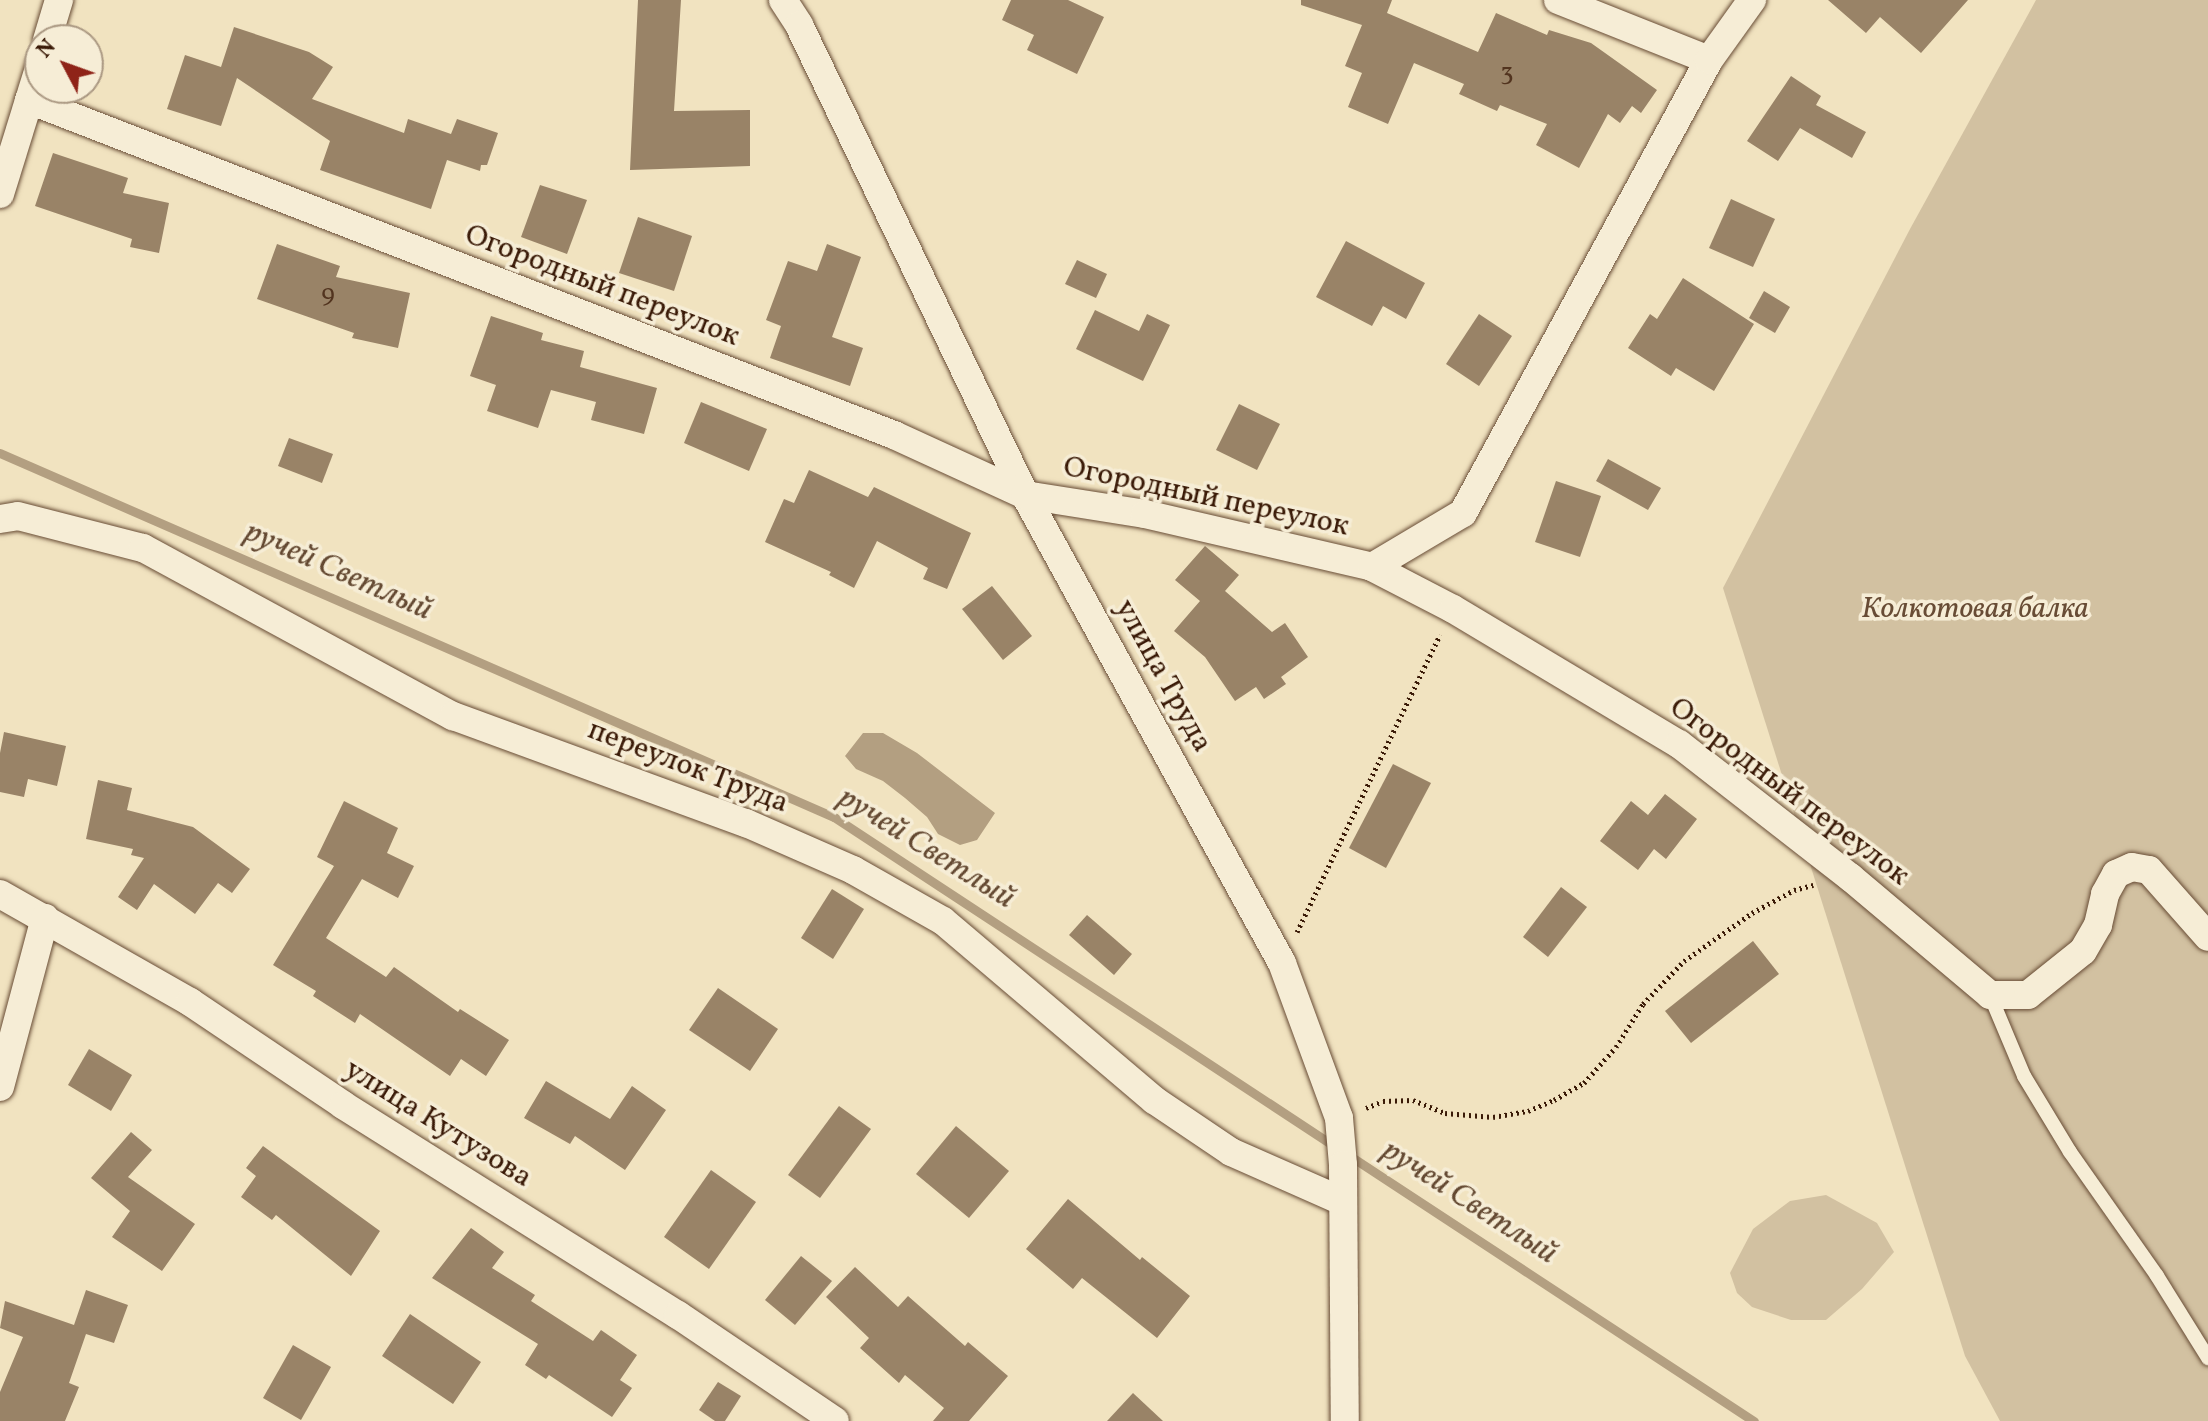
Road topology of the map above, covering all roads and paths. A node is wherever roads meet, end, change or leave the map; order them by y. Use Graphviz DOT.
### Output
graph roads {
  1 [pos="59,0"];
  2 [pos="783,0"];
  3 [pos="1558,0"];
  4 [pos="1752,0"];
  5 [pos="52,24"];
  6 [pos="1709,60"];
  7 [pos="28,104"];
  8 [pos="39,104"];
  9 [pos="0,194"];
  10 [pos="1025,495"];
  11 [pos="0,519"];
  12 [pos="1372,567"];
  13 [pos="1453,609"];
  14 [pos="1850,877"];
  15 [pos="0,894"];
  16 [pos="45,918"];
  17 [pos="2208,937"];
  18 [pos="1282,963"];
  19 [pos="1990,995"];
  20 [pos="0,1087"];
  21 [pos="1339,1122"];
  22 [pos="1342,1201"];
  23 [pos="2208,1358"];
  24 [pos="835,1421"];
  25 [pos="1345,1421"];
  1 -- 5 [label="street"];
  2 -- 10 [label="street, улица Труда"];
  3 -- 6 [label="street"];
  4 -- 6 [label="street"];
  6 -- 12 [label="street"];
  7 -- 9 [label="street"];
  8 -- 10 [label="street, Огородный переулок"];
  10 -- 12 [label="street, Огородный переулок"];
  10 -- 18 [label="street, улица Труда"];
  11 -- 22 [label="street, переулок Труда"];
  12 -- 13 [label="street, Огородный переулок"];
  13 -- 14 [label="street, Огородный переулок"];
  13 -- 18 [label="path"];
  14 -- 19 [label="street, Огородный переулок"];
  14 -- 21 [label="path"];
  15 -- 16 [label="street, улица Кутузова"];
  16 -- 20 [label="street"];
  16 -- 24 [label="street, улица Кутузова"];
  17 -- 19 [label="street"];
  18 -- 21 [label="street, улица Труда"];
  19 -- 23 [label="lane"];
  21 -- 22 [label="street, улица Труда"];
  22 -- 25 [label="street, улица Труда"];
}
